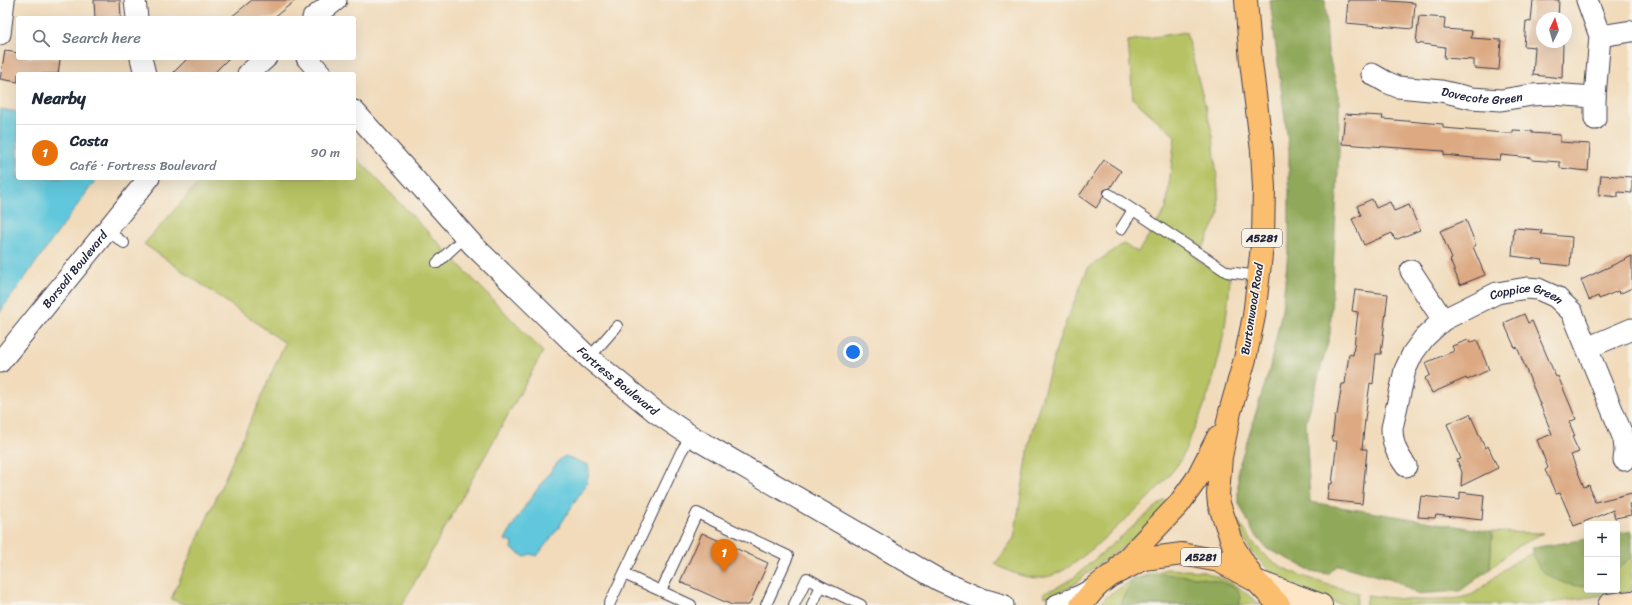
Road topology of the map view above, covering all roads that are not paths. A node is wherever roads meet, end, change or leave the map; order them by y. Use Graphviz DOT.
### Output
graph roads {
  1 [pos="4,0"];
  2 [pos="135,0"];
  3 [pos="336,0"];
  4 [pos="1230,0"];
  5 [pos="1246,0"];
  6 [pos="1587,0"];
  7 [pos="137,16"];
  8 [pos="316,16"];
  9 [pos="1632,31"];
  10 [pos="0,34"];
  11 [pos="1600,36"];
  12 [pos="142,60"];
  13 [pos="264,60"];
  14 [pos="309,60"];
  15 [pos="1251,62"];
  16 [pos="144,72"];
  17 [pos="250,72"];
  18 [pos="319,72"];
  19 [pos="1371,72"];
  20 [pos="1595,96"];
  21 [pos="356,113"];
  22 [pos="1595,119"];
  23 [pos="147,180"];
  24 [pos="1109,194"];
  25 [pos="1133,210"];
  26 [pos="1121,229"];
  27 [pos="106,230"];
  28 [pos="465,237"];
  29 [pos="124,243"];
  30 [pos="437,263"];
  31 [pos="1411,271"];
  32 [pos="1259,276"];
  33 [pos="1443,320"];
  34 [pos="617,326"];
  35 [pos="1632,329"];
  36 [pos="1587,348"];
  37 [pos="589,358"];
  38 [pos="0,362"];
  39 [pos="1230,412"];
  40 [pos="691,436"];
  41 [pos="1622,461"];
  42 [pos="1408,467"];
  43 [pos="624,574"];
  44 [pos="939,580"];
  45 [pos="1254,580"];
  46 [pos="1104,581"];
  47 [pos="821,586"];
  48 [pos="661,591"];
  49 [pos="1632,602"];
  50 [pos="609,605"];
  51 [pos="691,605"];
  52 [pos="766,605"];
  53 [pos="794,605"];
  54 [pos="812,605"];
  55 [pos="861,605"];
  56 [pos="974,605"];
  57 [pos="1003,605"];
  58 [pos="1058,605"];
  59 [pos="1081,605"];
  60 [pos="1279,605"];
  61 [pos="1321,605"];
  62 [pos="1609,605"];
  1 -- 10 [label="street"];
  2 -- 7 [label="street"];
  3 -- 8 [label="street"];
  4 -- 15 [label="main road, Burtonwood Road / A5281"];
  5 -- 15 [label="main road, Burtonwood Road / A5281"];
  6 -- 11 [label="street"];
  9 -- 11 [label="street"];
  11 -- 20 [label="street"];
  12 -- 16 [label="street"];
  13 -- 17 [label="street"];
  14 -- 18 [label="street"];
  15 -- 32 [label="main road, Burtonwood Road / A5281"];
  19 -- 20 [label="street, Dovecote Green"];
  20 -- 22 [label="street"];
  21 -- 28 [label="street, Fortress Boulevard"];
  23 -- 27 [label="street, Borsodi Boulevard"];
  24 -- 25 [label="lane"];
  25 -- 26 [label="lane"];
  25 -- 32 [label="lane"];
  27 -- 29 [label="lane"];
  27 -- 38 [label="street, Borsodi Boulevard"];
  28 -- 30 [label="lane"];
  28 -- 37 [label="street, Fortress Boulevard"];
  31 -- 33 [label="street"];
  32 -- 39 [label="main road, Burtonwood Road / A5281"];
  33 -- 36 [label="street, Coppice Green"];
  33 -- 42 [label="street, Coppice Green"];
  34 -- 37 [label="lane"];
  35 -- 36 [label="street"];
  36 -- 41 [label="street, Coppice Green"];
  37 -- 40 [label="street, Fortress Boulevard"];
  39 -- 45 [label="main road, Burtonwood Road / A5281"];
  39 -- 46 [label="main road, Burtonwood Road / A5281"];
  40 -- 43 [label="lane"];
  40 -- 44 [label="street, Fortress Boulevard"];
  43 -- 48 [label="lane"];
  43 -- 50 [label="lane"];
  44 -- 56 [label="street, Fortress Boulevard"];
  44 -- 57 [label="street, Fortress Boulevard"];
  45 -- 46 [label="main road, A5281"];
  45 -- 60 [label="main road, A5281"];
  45 -- 61 [label="street"];
  46 -- 58 [label="street"];
  46 -- 59 [label="main road, A5281"];
  47 -- 53 [label="lane"];
  47 -- 54 [label="lane"];
  47 -- 55 [label="lane"];
  48 -- 51 [label="lane"];
  48 -- 52 [label="lane"];
  49 -- 62 [label="street"];
}
